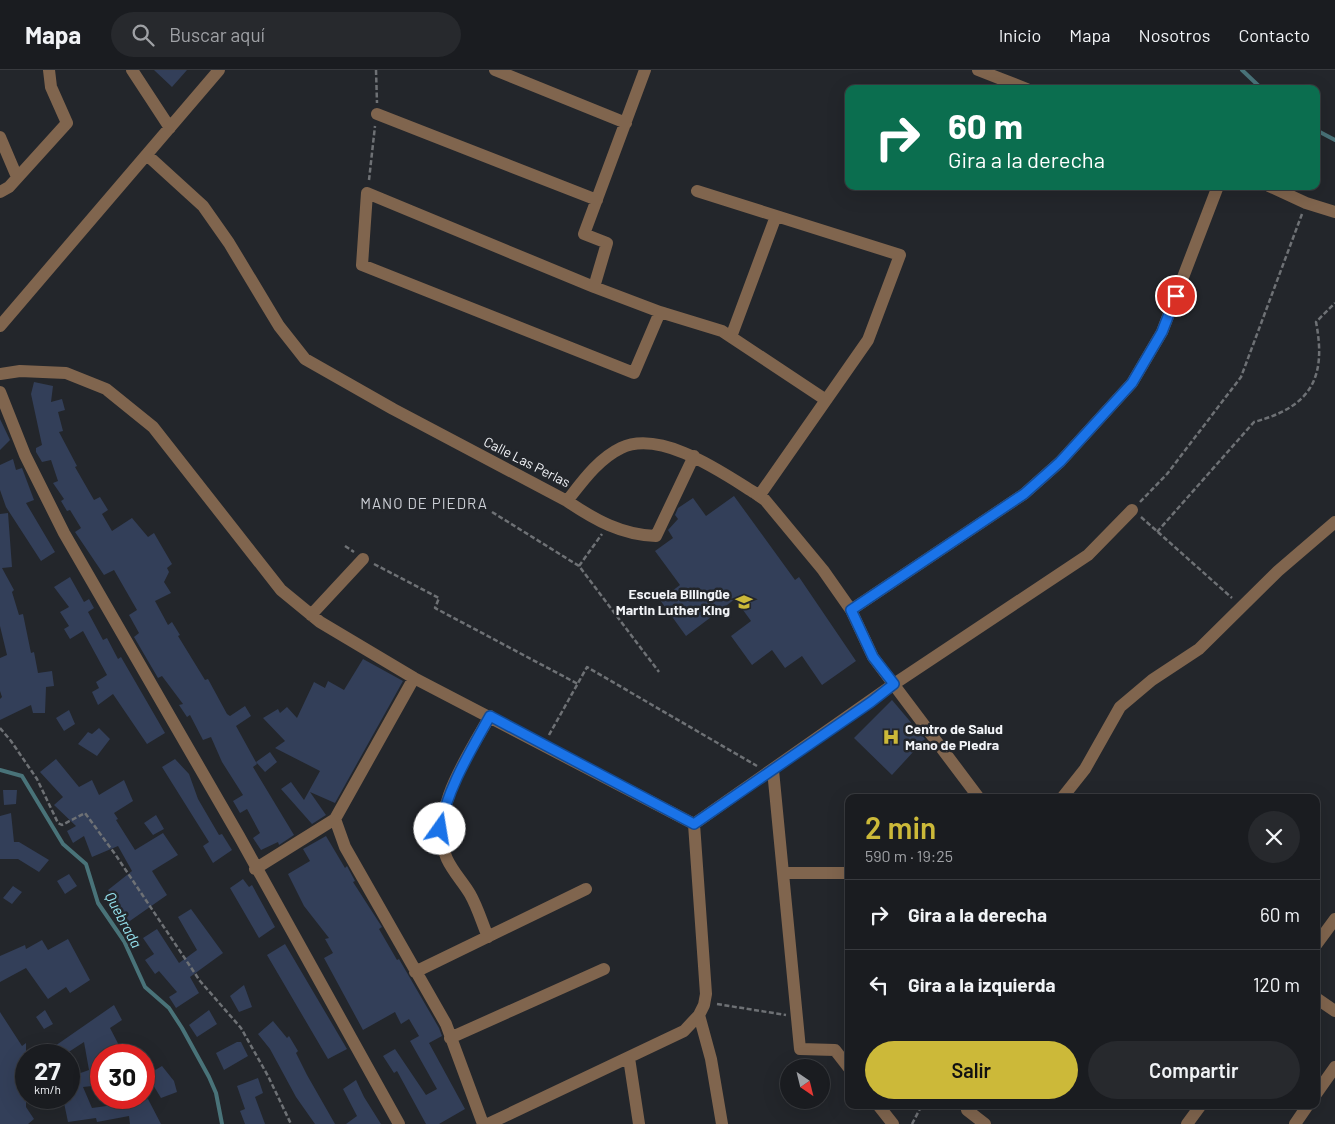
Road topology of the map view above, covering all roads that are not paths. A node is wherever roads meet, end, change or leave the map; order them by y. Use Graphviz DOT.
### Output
graph roads {
  1 [pos="49,70"];
  2 [pos="132,70"];
  3 [pos="219,70"];
  4 [pos="495,70"];
  5 [pos="645,70"];
  6 [pos="978,70"];
  7 [pos="1016,85"];
  8 [pos="377,114"];
  9 [pos="626,122"];
  10 [pos="170,128"];
  11 [pos="0,137"];
  12 [pos="147,155"];
  13 [pos="17,177"];
  14 [pos="1216,190"];
  15 [pos="1278,190"];
  16 [pos="697,191"];
  17 [pos="0,192"];
  18 [pos="597,200"];
  19 [pos="1335,212"];
  20 [pos="776,216"];
  21 [pos="594,287"];
  22 [pos="660,312"];
  23 [pos="0,326"];
  24 [pos="731,337"];
  25 [pos="0,374"];
  26 [pos="0,392"];
  27 [pos="826,400"];
  28 [pos="694,456"];
  29 [pos="759,496"];
  30 [pos="567,501"];
  31 [pos="1132,510"];
  32 [pos="1335,522"];
  33 [pos="363,559"];
  34 [pos="851,610"];
  35 [pos="311,615"];
  36 [pos="414,678"];
  37 [pos="894,684"];
  38 [pos="490,716"];
  39 [pos="770,771"];
  40 [pos="975,794"];
  41 [pos="1065,794"];
  42 [pos="335,820"];
  43 [pos="694,824"];
  44 [pos="256,869"];
  45 [pos="783,873"];
  46 [pos="845,873"];
  47 [pos="586,889"];
  48 [pos="1335,919"];
  49 [pos="488,937"];
  50 [pos="1320,940"];
  51 [pos="604,969"];
  52 [pos="415,972"];
  53 [pos="1320,1001"];
  54 [pos="1335,1011"];
  55 [pos="699,1015"];
  56 [pos="450,1038"];
  57 [pos="629,1058"];
  58 [pos="845,1063"];
  59 [pos="1335,1067"];
  60 [pos="1320,1088"];
  61 [pos="881,1109"];
  62 [pos="968,1109"];
  63 [pos="969,1109"];
  64 [pos="1198,1109"];
  65 [pos="1305,1109"];
  66 [pos="399,1124"];
  67 [pos="483,1124"];
  68 [pos="488,1124"];
  69 [pos="639,1124"];
  70 [pos="722,1124"];
  71 [pos="893,1124"];
  72 [pos="964,1124"];
  73 [pos="985,1124"];
  74 [pos="1187,1124"];
  75 [pos="1295,1124"];
  1 -- 13 [label="street"];
  2 -- 10 [label="street"];
  3 -- 10 [label="street"];
  4 -- 9 [label="street"];
  5 -- 9 [label="street"];
  6 -- 7 [label="street"];
  8 -- 18 [label="street"];
  9 -- 18 [label="street"];
  10 -- 12 [label="street"];
  11 -- 13 [label="street"];
  12 -- 23 [label="street"];
  12 -- 30 [label="street, Calle Las Perlas"];
  13 -- 17 [label="street"];
  14 -- 34 [label="street"];
  15 -- 19 [label="street"];
  16 -- 20 [label="street"];
  18 -- 21 [label="street"];
  20 -- 24 [label="street"];
  20 -- 27 [label="street"];
  21 -- 22 [label="street"];
  21 -- 22 [label="street"];
  22 -- 24 [label="street"];
  24 -- 27 [label="street"];
  25 -- 35 [label="street"];
  26 -- 44 [label="street"];
  27 -- 29 [label="street"];
  28 -- 29 [label="street, Calle Las Perlas"];
  28 -- 30 [label="street, Calle Las Perlas"];
  28 -- 30 [label="street"];
  29 -- 34 [label="street, Calle Las Perlas"];
  31 -- 37 [label="street"];
  32 -- 41 [label="street"];
  33 -- 35 [label="street"];
  34 -- 37 [label="street, Calle Las Perlas"];
  35 -- 36 [label="street"];
  36 -- 38 [label="street"];
  36 -- 42 [label="street"];
  37 -- 39 [label="street"];
  37 -- 40 [label="street, Calle Las Perlas"];
  38 -- 43 [label="street"];
  38 -- 49 [label="street"];
  39 -- 43 [label="street"];
  39 -- 45 [label="street"];
  42 -- 44 [label="street"];
  42 -- 52 [label="street"];
  43 -- 55 [label="street"];
  44 -- 66 [label="street"];
  45 -- 46 [label="street"];
  45 -- 58 [label="street"];
  47 -- 49 [label="street"];
  48 -- 50 [label="street"];
  49 -- 52 [label="street"];
  51 -- 56 [label="street"];
  52 -- 56 [label="street"];
  53 -- 54 [label="street"];
  55 -- 57 [label="street"];
  55 -- 70 [label="street"];
  56 -- 67 [label="street"];
  57 -- 68 [label="street"];
  57 -- 69 [label="street"];
  59 -- 60 [label="street"];
  61 -- 71 [label="street"];
  62 -- 72 [label="street"];
  63 -- 73 [label="street"];
  64 -- 74 [label="street"];
  65 -- 75 [label="street"];
}
